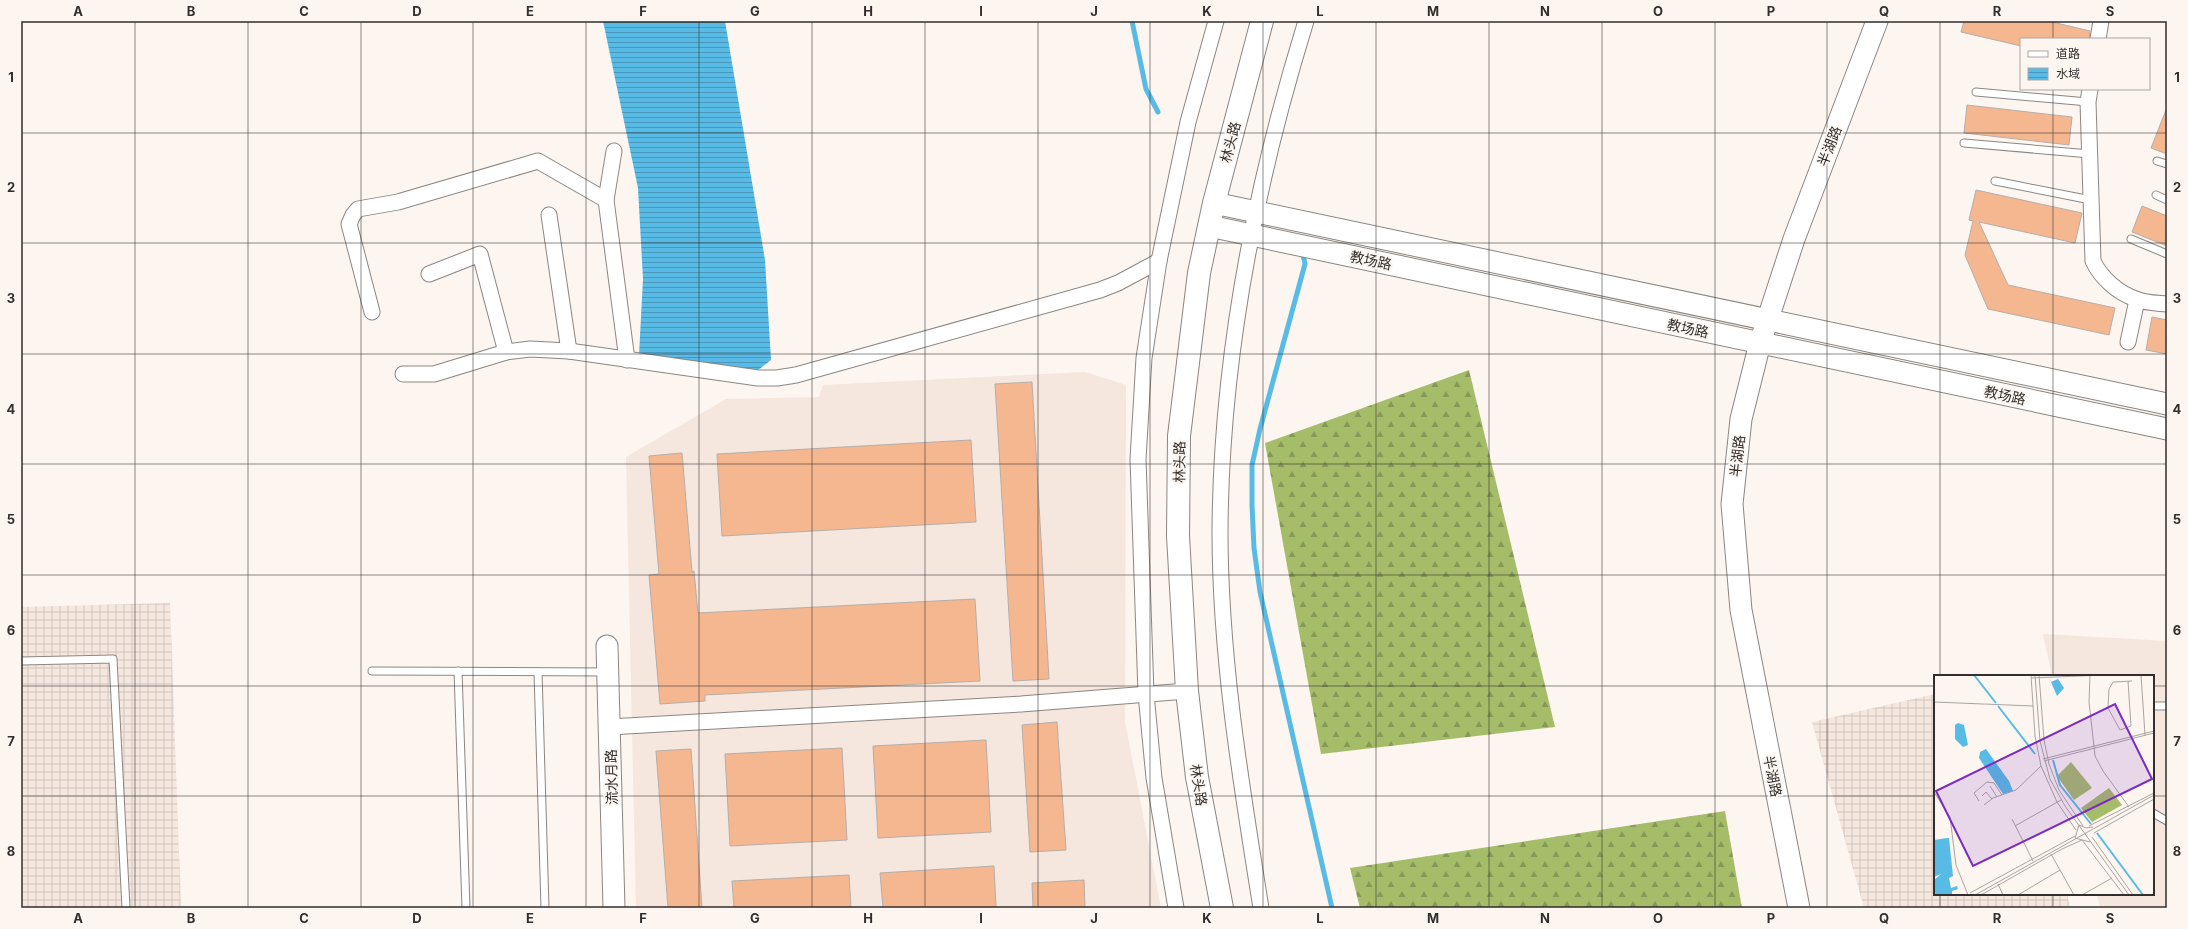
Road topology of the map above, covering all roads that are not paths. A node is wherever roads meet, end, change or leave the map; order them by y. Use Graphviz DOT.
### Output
graph roads {
  1 [pos="1216,21"];
  2 [pos="1262,21"];
  3 [pos="1306,21"];
  4 [pos="1877,21"];
  5 [pos="2101,21"];
  6 [pos="2098,38"];
  7 [pos="1976,92"];
  8 [pos="2089,96"];
  9 [pos="1964,143"];
  10 [pos="614,151"];
  11 [pos="2090,154"];
  12 [pos="2157,161"];
  13 [pos="2167,164"];
  14 [pos="1995,181"];
  15 [pos="2156,195"];
  16 [pos="606,200"];
  17 [pos="2091,200"];
  18 [pos="2167,200"];
  19 [pos="1214,203"];
  20 [pos="1257,212"];
  21 [pos="549,215"];
  22 [pos="1209,226"];
  23 [pos="1252,235"];
  24 [pos="2131,239"];
  25 [pos="2167,254"];
  26 [pos="1159,261"];
  27 [pos="429,274"];
  28 [pos="2137,300"];
  29 [pos="2167,304"];
  30 [pos="372,312"];
  31 [pos="1767,320"];
  32 [pos="2128,342"];
  33 [pos="1760,343"];
  34 [pos="569,351"];
  35 [pos="506,352"];
  36 [pos="626,360"];
  37 [pos="403,374"];
  38 [pos="2167,404"];
  39 [pos="2167,429"];
  40 [pos="607,646"];
  41 [pos="21,661"];
  42 [pos="372,671"];
  43 [pos="458,671"];
  44 [pos="538,672"];
  45 [pos="608,672"];
  46 [pos="1187,691"];
  47 [pos="1146,694"];
  48 [pos="2154,706"];
  49 [pos="2167,706"];
  50 [pos="609,727"];
  51 [pos="2154,814"];
  52 [pos="2167,821"];
  53 [pos="126,908"];
  54 [pos="466,908"];
  55 [pos="545,908"];
  56 [pos="614,908"];
  57 [pos="1176,908"];
  58 [pos="1222,908"];
  59 [pos="1261,908"];
  60 [pos="1799,908"];
  1 -- 26 [label="street"];
  2 -- 19 [label="main road, 林头路"];
  3 -- 20 [label="street"];
  4 -- 31 [label="main road, 半湖路"];
  5 -- 6 [label="street"];
  7 -- 8 [label="lane"];
  8 -- 11 [label="street"];
  9 -- 11 [label="lane"];
  10 -- 16 [label="street"];
  11 -- 17 [label="street"];
  12 -- 13 [label="lane"];
  14 -- 17 [label="lane"];
  15 -- 18 [label="lane"];
  16 -- 30 [label="street"];
  16 -- 36 [label="street"];
  17 -- 28 [label="street"];
  19 -- 20 [label="main road, 教场路"];
  19 -- 22 [label="main road, 林头路"];
  20 -- 23 [label="street"];
  20 -- 31 [label="main road, 教场路"];
  21 -- 34 [label="street"];
  22 -- 23 [label="main road, 教场路"];
  22 -- 46 [label="main road, 林头路"];
  23 -- 33 [label="main road, 教场路"];
  23 -- 59 [label="street"];
  24 -- 25 [label="lane"];
  26 -- 36 [label="street"];
  26 -- 47 [label="street"];
  27 -- 35 [label="street"];
  28 -- 29 [label="street"];
  28 -- 32 [label="street"];
  31 -- 33 [label="main road, 半湖路"];
  31 -- 38 [label="main road, 教场路"];
  33 -- 39 [label="main road, 教场路"];
  33 -- 60 [label="main road, 半湖路"];
  34 -- 35 [label="street"];
  34 -- 36 [label="street"];
  35 -- 37 [label="street"];
  40 -- 45 [label="main road, 流水月路"];
  41 -- 53 [label="lane"];
  42 -- 43 [label="lane"];
  43 -- 44 [label="lane"];
  43 -- 54 [label="lane"];
  44 -- 45 [label="lane"];
  44 -- 55 [label="lane"];
  45 -- 50 [label="main road, 流水月路"];
  46 -- 47 [label="street"];
  46 -- 58 [label="main road, 林头路"];
  47 -- 50 [label="street"];
  47 -- 57 [label="street"];
  48 -- 49 [label="lane"];
  50 -- 56 [label="main road, 流水月路"];
  51 -- 52 [label="lane"];
}
